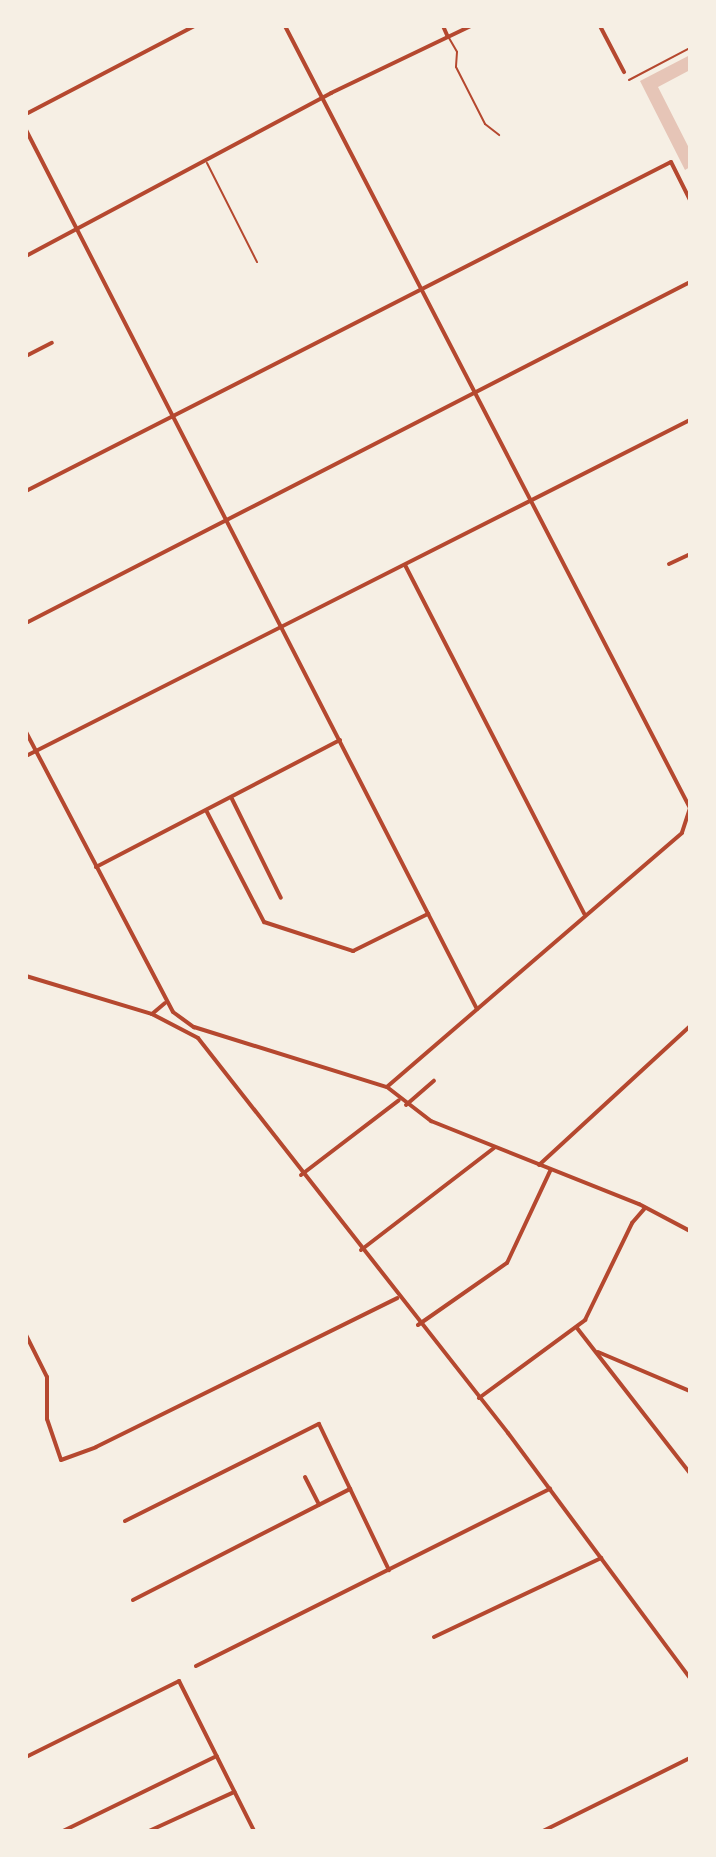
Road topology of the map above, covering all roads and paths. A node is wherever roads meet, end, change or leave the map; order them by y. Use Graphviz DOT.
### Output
graph roads {
  1 [pos="194,26"];
  2 [pos="285,26"];
  3 [pos="443,26"];
  4 [pos="471,26"];
  5 [pos="600,26"];
  6 [pos="448,37"];
  7 [pos="690,48"];
  8 [pos="624,72"];
  9 [pos="629,80"];
  10 [pos="322,99"];
  11 [pos="26,114"];
  12 [pos="26,130"];
  13 [pos="499,135"];
  14 [pos="205,160"];
  15 [pos="690,200"];
  16 [pos="78,229"];
  17 [pos="26,256"];
  18 [pos="257,262"];
  19 [pos="690,282"];
  20 [pos="423,290"];
  21 [pos="52,343"];
  22 [pos="26,356"];
  23 [pos="476,394"];
  24 [pos="174,416"];
  25 [pos="690,420"];
  26 [pos="26,491"];
  27 [pos="530,501"];
  28 [pos="228,520"];
  29 [pos="690,554"];
  30 [pos="669,564"];
  31 [pos="405,565"];
  32 [pos="26,623"];
  33 [pos="282,627"];
  34 [pos="26,732"];
  35 [pos="340,740"];
  36 [pos="36,751"];
  37 [pos="26,756"];
  38 [pos="232,799"];
  39 [pos="690,808"];
  40 [pos="207,812"];
  41 [pos="96,867"];
  42 [pos="281,898"];
  43 [pos="428,914"];
  44 [pos="584,914"];
  45 [pos="26,976"];
  46 [pos="165,1003"];
  47 [pos="477,1009"];
  48 [pos="152,1014"];
  49 [pos="690,1026"];
  50 [pos="434,1081"];
  51 [pos="387,1087"];
  52 [pos="399,1100"];
  53 [pos="406,1105"];
  54 [pos="494,1148"];
  55 [pos="539,1165"];
  56 [pos="550,1170"];
  57 [pos="301,1175"];
  58 [pos="645,1208"];
  59 [pos="690,1231"];
  60 [pos="361,1250"];
  61 [pos="397,1298"];
  62 [pos="418,1325"];
  63 [pos="577,1328"];
  64 [pos="26,1335"];
  65 [pos="596,1351"];
  66 [pos="690,1391"];
  67 [pos="479,1398"];
  68 [pos="690,1473"];
  69 [pos="305,1477"];
  70 [pos="350,1489"];
  71 [pos="550,1489"];
  72 [pos="319,1505"];
  73 [pos="125,1521"];
  74 [pos="601,1558"];
  75 [pos="389,1570"];
  76 [pos="133,1600"];
  77 [pos="434,1637"];
  78 [pos="196,1666"];
  79 [pos="690,1678"];
  80 [pos="217,1756"];
  81 [pos="26,1757"];
  82 [pos="690,1758"];
  83 [pos="234,1792"];
  84 [pos="63,1831"];
  85 [pos="149,1831"];
  86 [pos="254,1831"];
  87 [pos="543,1831"];
  1 -- 11 [label="street"];
  2 -- 10 [label="street"];
  3 -- 6 [label="street"];
  4 -- 6 [label="street"];
  5 -- 8 [label="street"];
  6 -- 10 [label="street"];
  6 -- 13 [label="lane"];
  7 -- 9 [label="path"];
  10 -- 14 [label="street"];
  10 -- 20 [label="street"];
  12 -- 16 [label="street"];
  14 -- 16 [label="street"];
  14 -- 18 [label="lane"];
  15 -- 20 [label="street"];
  16 -- 17 [label="street"];
  16 -- 24 [label="street"];
  19 -- 23 [label="street"];
  20 -- 23 [label="street"];
  20 -- 24 [label="street"];
  21 -- 22 [label="street"];
  23 -- 27 [label="street"];
  23 -- 28 [label="street"];
  24 -- 26 [label="street"];
  24 -- 28 [label="street"];
  25 -- 27 [label="street"];
  27 -- 31 [label="street"];
  27 -- 39 [label="street"];
  28 -- 32 [label="street"];
  28 -- 33 [label="street"];
  29 -- 30 [label="street"];
  31 -- 33 [label="street"];
  31 -- 44 [label="street"];
  33 -- 35 [label="street"];
  33 -- 36 [label="street"];
  34 -- 36 [label="street"];
  35 -- 38 [label="street"];
  35 -- 43 [label="street"];
  36 -- 37 [label="street"];
  36 -- 41 [label="street"];
  38 -- 40 [label="street"];
  38 -- 42 [label="street"];
  39 -- 44 [label="street"];
  40 -- 41 [label="street"];
  40 -- 43 [label="street"];
  41 -- 46 [label="street"];
  43 -- 47 [label="street"];
  44 -- 47 [label="street"];
  45 -- 48 [label="street"];
  46 -- 48 [label="street"];
  46 -- 51 [label="street"];
  47 -- 51 [label="street"];
  48 -- 57 [label="street"];
  49 -- 55 [label="street"];
  50 -- 53 [label="street"];
  51 -- 52 [label="street"];
  52 -- 53 [label="street"];
  52 -- 57 [label="street"];
  53 -- 54 [label="street"];
  54 -- 55 [label="street"];
  54 -- 60 [label="street"];
  55 -- 56 [label="street"];
  56 -- 58 [label="street"];
  56 -- 62 [label="street"];
  57 -- 60 [label="street"];
  58 -- 59 [label="street"];
  58 -- 63 [label="street"];
  60 -- 61 [label="street"];
  61 -- 62 [label="street"];
  61 -- 64 [label="street"];
  62 -- 67 [label="street"];
  63 -- 65 [label="street"];
  63 -- 67 [label="street"];
  65 -- 66 [label="street"];
  65 -- 68 [label="street"];
  67 -- 71 [label="street"];
  69 -- 72 [label="street"];
  70 -- 72 [label="street"];
  70 -- 73 [label="street"];
  70 -- 75 [label="street"];
  71 -- 74 [label="street"];
  71 -- 75 [label="street"];
  72 -- 76 [label="street"];
  74 -- 77 [label="street"];
  74 -- 79 [label="street"];
  75 -- 78 [label="street"];
  80 -- 81 [label="street"];
  80 -- 83 [label="street"];
  80 -- 84 [label="street"];
  82 -- 87 [label="street"];
  83 -- 85 [label="street"];
  83 -- 86 [label="street"];
}
